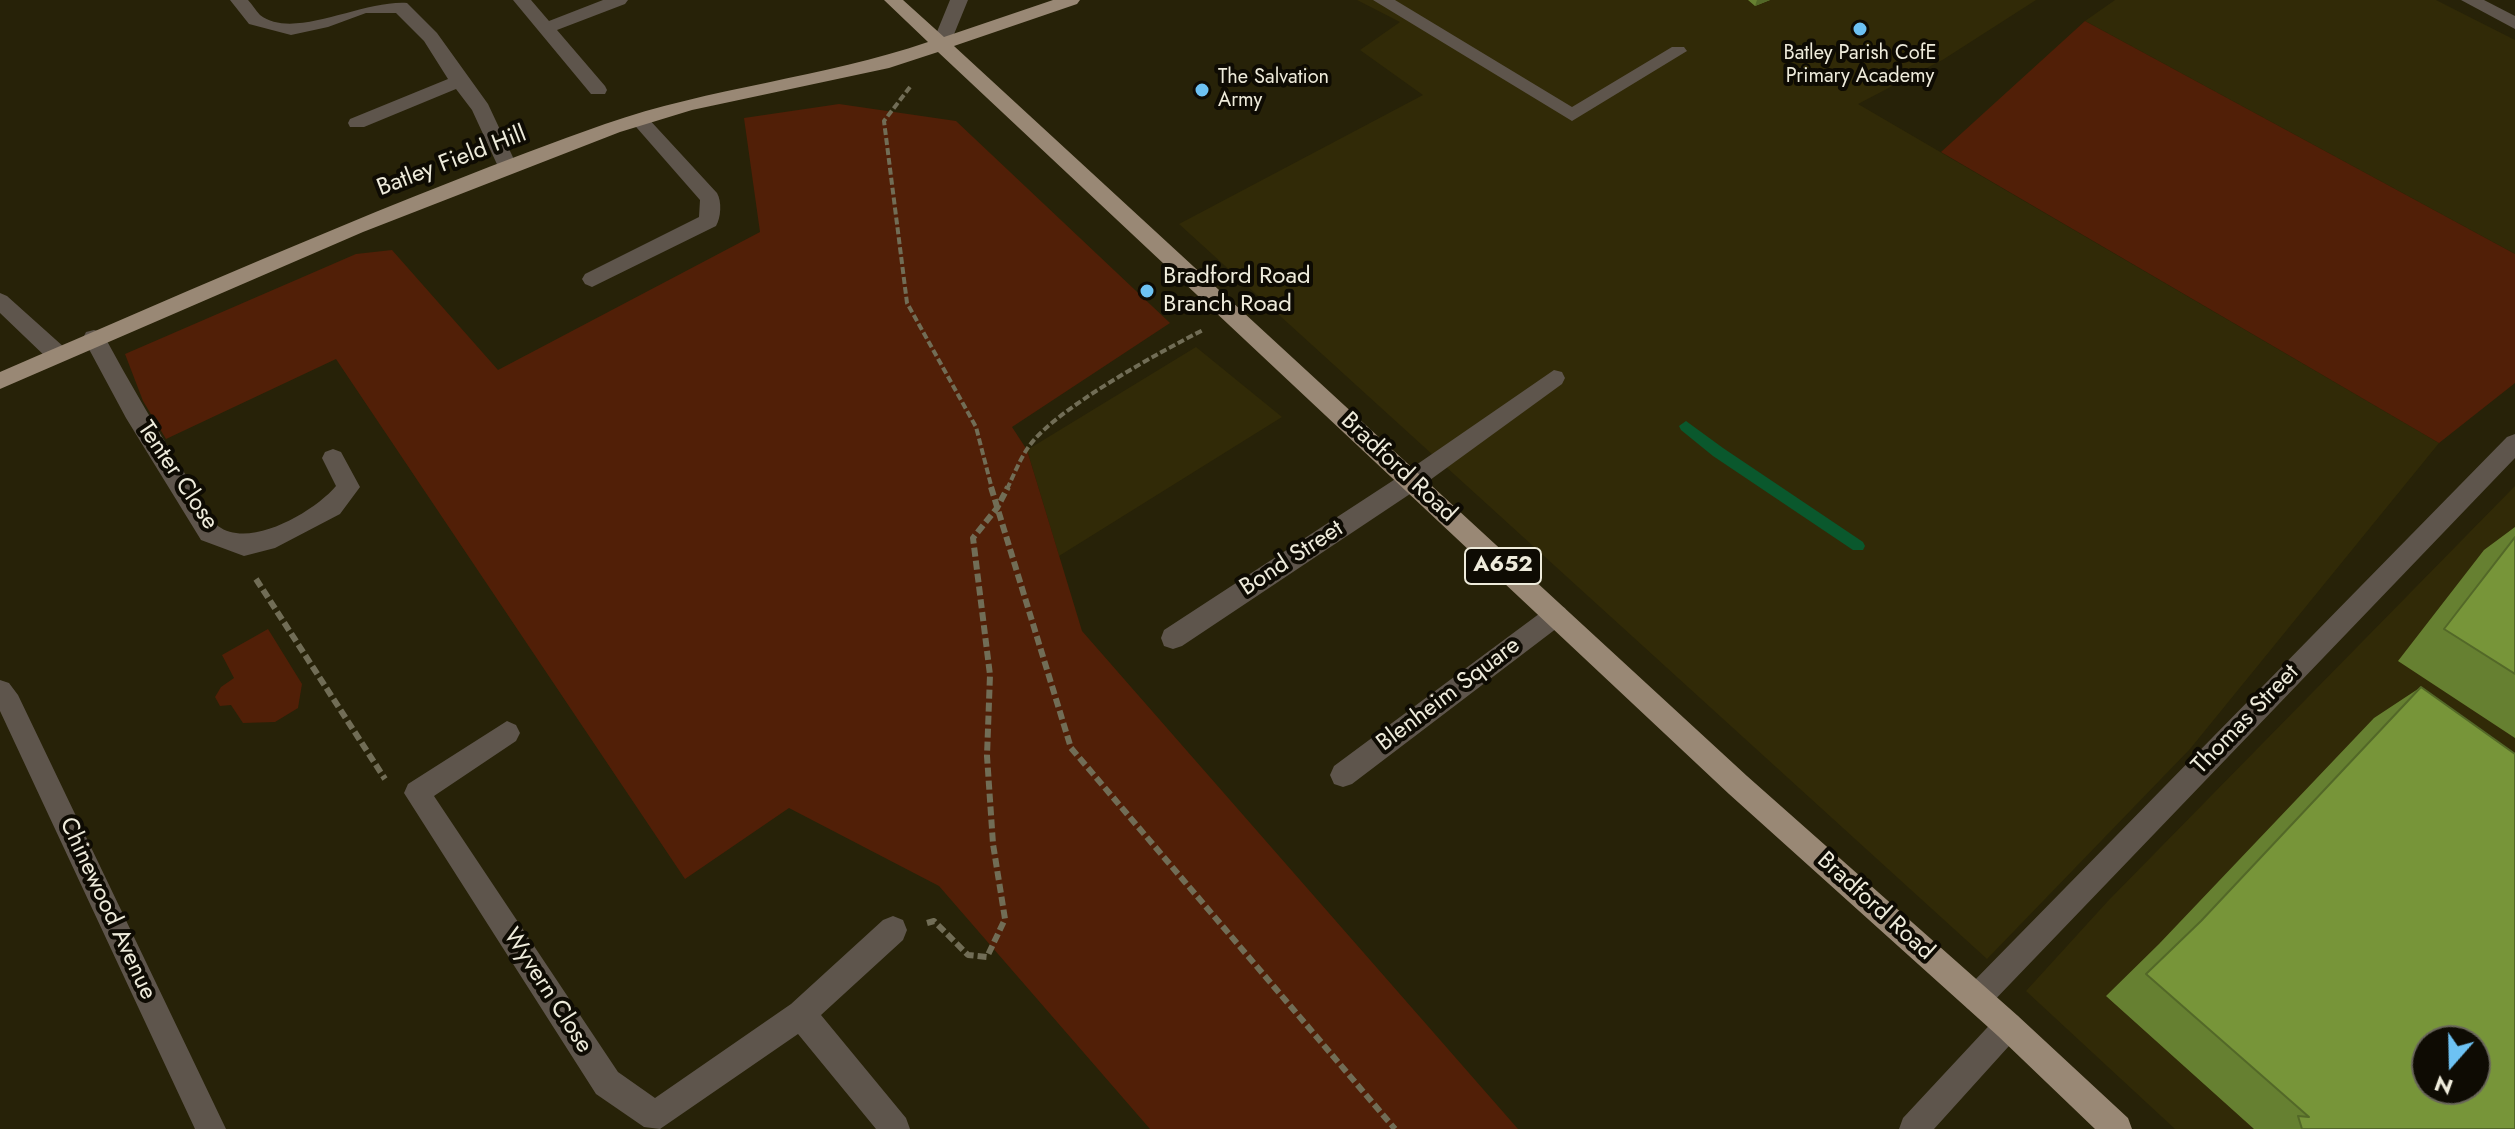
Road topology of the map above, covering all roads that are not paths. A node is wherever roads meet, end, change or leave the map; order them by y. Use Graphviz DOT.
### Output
graph roads {
  1 [pos="239,0"];
  2 [pos="522,0"];
  3 [pos="619,0"];
  4 [pos="893,0"];
  5 [pos="959,0"];
  6 [pos="1071,0"];
  7 [pos="1382,0"];
  8 [pos="2470,0"];
  9 [pos="2515,23"];
  10 [pos="544,29"];
  11 [pos="941,44"];
  12 [pos="1678,51"];
  13 [pos="459,81"];
  14 [pos="598,90"];
  15 [pos="639,120"];
  16 [pos="357,123"];
  17 [pos="508,168"];
  18 [pos="592,279"];
  19 [pos="0,301"];
  20 [pos="94,338"];
  21 [pos="57,354"];
  22 [pos="1554,378"];
  23 [pos="0,381"];
  24 [pos="2515,443"];
  25 [pos="333,458"];
  26 [pos="1411,481"];
  27 [pos="1556,615"];
  28 [pos="1173,638"];
  29 [pos="0,691"];
  30 [pos="507,733"];
  31 [pos="1343,775"];
  32 [pos="893,930"];
  33 [pos="1977,998"];
  34 [pos="801,1014"];
  35 [pos="2008,1026"];
  36 [pos="211,1129"];
  37 [pos="895,1129"];
  38 [pos="1914,1129"];
  39 [pos="2117,1129"];
  1 -- 13 [label="street"];
  2 -- 10 [label="street"];
  3 -- 10 [label="street"];
  4 -- 11 [label="main road, Bradford Road / A652"];
  5 -- 11 [label="street"];
  6 -- 11 [label="main road, Batley Field Hill"];
  7 -- 12 [label="street"];
  8 -- 9 [label="street"];
  10 -- 14 [label="street"];
  11 -- 15 [label="main road, Batley Field Hill"];
  11 -- 26 [label="main road, Bradford Road / A652"];
  13 -- 16 [label="street"];
  13 -- 17 [label="street"];
  15 -- 17 [label="main road, Batley Field Hill"];
  15 -- 18 [label="street"];
  17 -- 20 [label="main road, Batley Field Hill"];
  19 -- 21 [label="street"];
  20 -- 21 [label="main road, Batley Field Hill"];
  20 -- 25 [label="street, Tenter Close"];
  21 -- 23 [label="main road, Batley Field Hill"];
  22 -- 26 [label="street, Bond Street"];
  24 -- 33 [label="street, Thomas Street"];
  26 -- 27 [label="main road, Bradford Road / A652"];
  26 -- 28 [label="street, Bond Street"];
  27 -- 31 [label="street, Blenheim Square"];
  27 -- 33 [label="main road, Bradford Road / A652"];
  29 -- 36 [label="street, Chinewood Avenue"];
  30 -- 34 [label="street, Wyvern Close"];
  32 -- 34 [label="street, Wyvern Close"];
  33 -- 35 [label="main road, Bradford Road / A652"];
  34 -- 37 [label="street"];
  35 -- 38 [label="street"];
  35 -- 39 [label="main road, Bradford Road / A652"];
}
